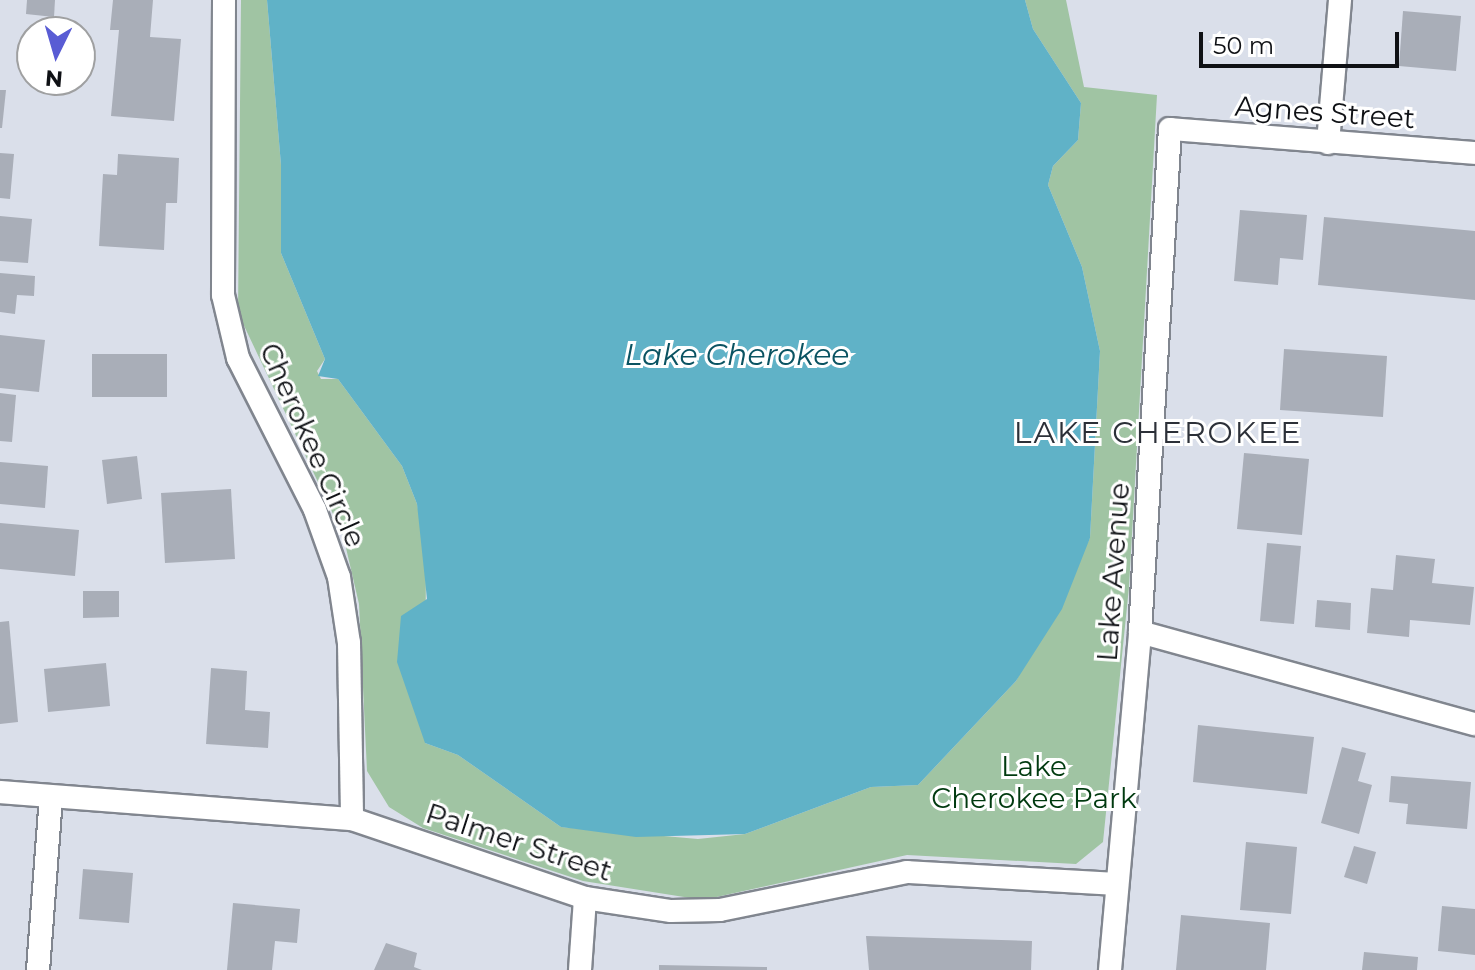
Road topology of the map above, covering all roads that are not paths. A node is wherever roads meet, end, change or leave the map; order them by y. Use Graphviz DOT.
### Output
graph roads {
  1 [pos="224,0"];
  2 [pos="1340,0"];
  3 [pos="1170,129"];
  4 [pos="1328,143"];
  5 [pos="1475,153"];
  6 [pos="1140,632"];
  7 [pos="1475,724"];
  8 [pos="0,792"];
  9 [pos="51,797"];
  10 [pos="352,819"];
  11 [pos="1115,884"];
  12 [pos="585,898"];
  13 [pos="38,970"];
  14 [pos="580,970"];
  15 [pos="1110,970"];
  1 -- 10 [label="street, Cherokee Circle"];
  2 -- 4 [label="street"];
  3 -- 4 [label="street, Agnes Street"];
  3 -- 6 [label="street, Lake Avenue"];
  4 -- 5 [label="street, Agnes Street"];
  6 -- 7 [label="street"];
  6 -- 11 [label="street, Lake Avenue"];
  8 -- 9 [label="street, Palmer Street"];
  9 -- 10 [label="street, Palmer Street"];
  9 -- 13 [label="street"];
  10 -- 12 [label="street, Palmer Street"];
  11 -- 12 [label="street, Palmer Street"];
  11 -- 15 [label="street, Lake Avenue"];
  12 -- 14 [label="street"];
}
